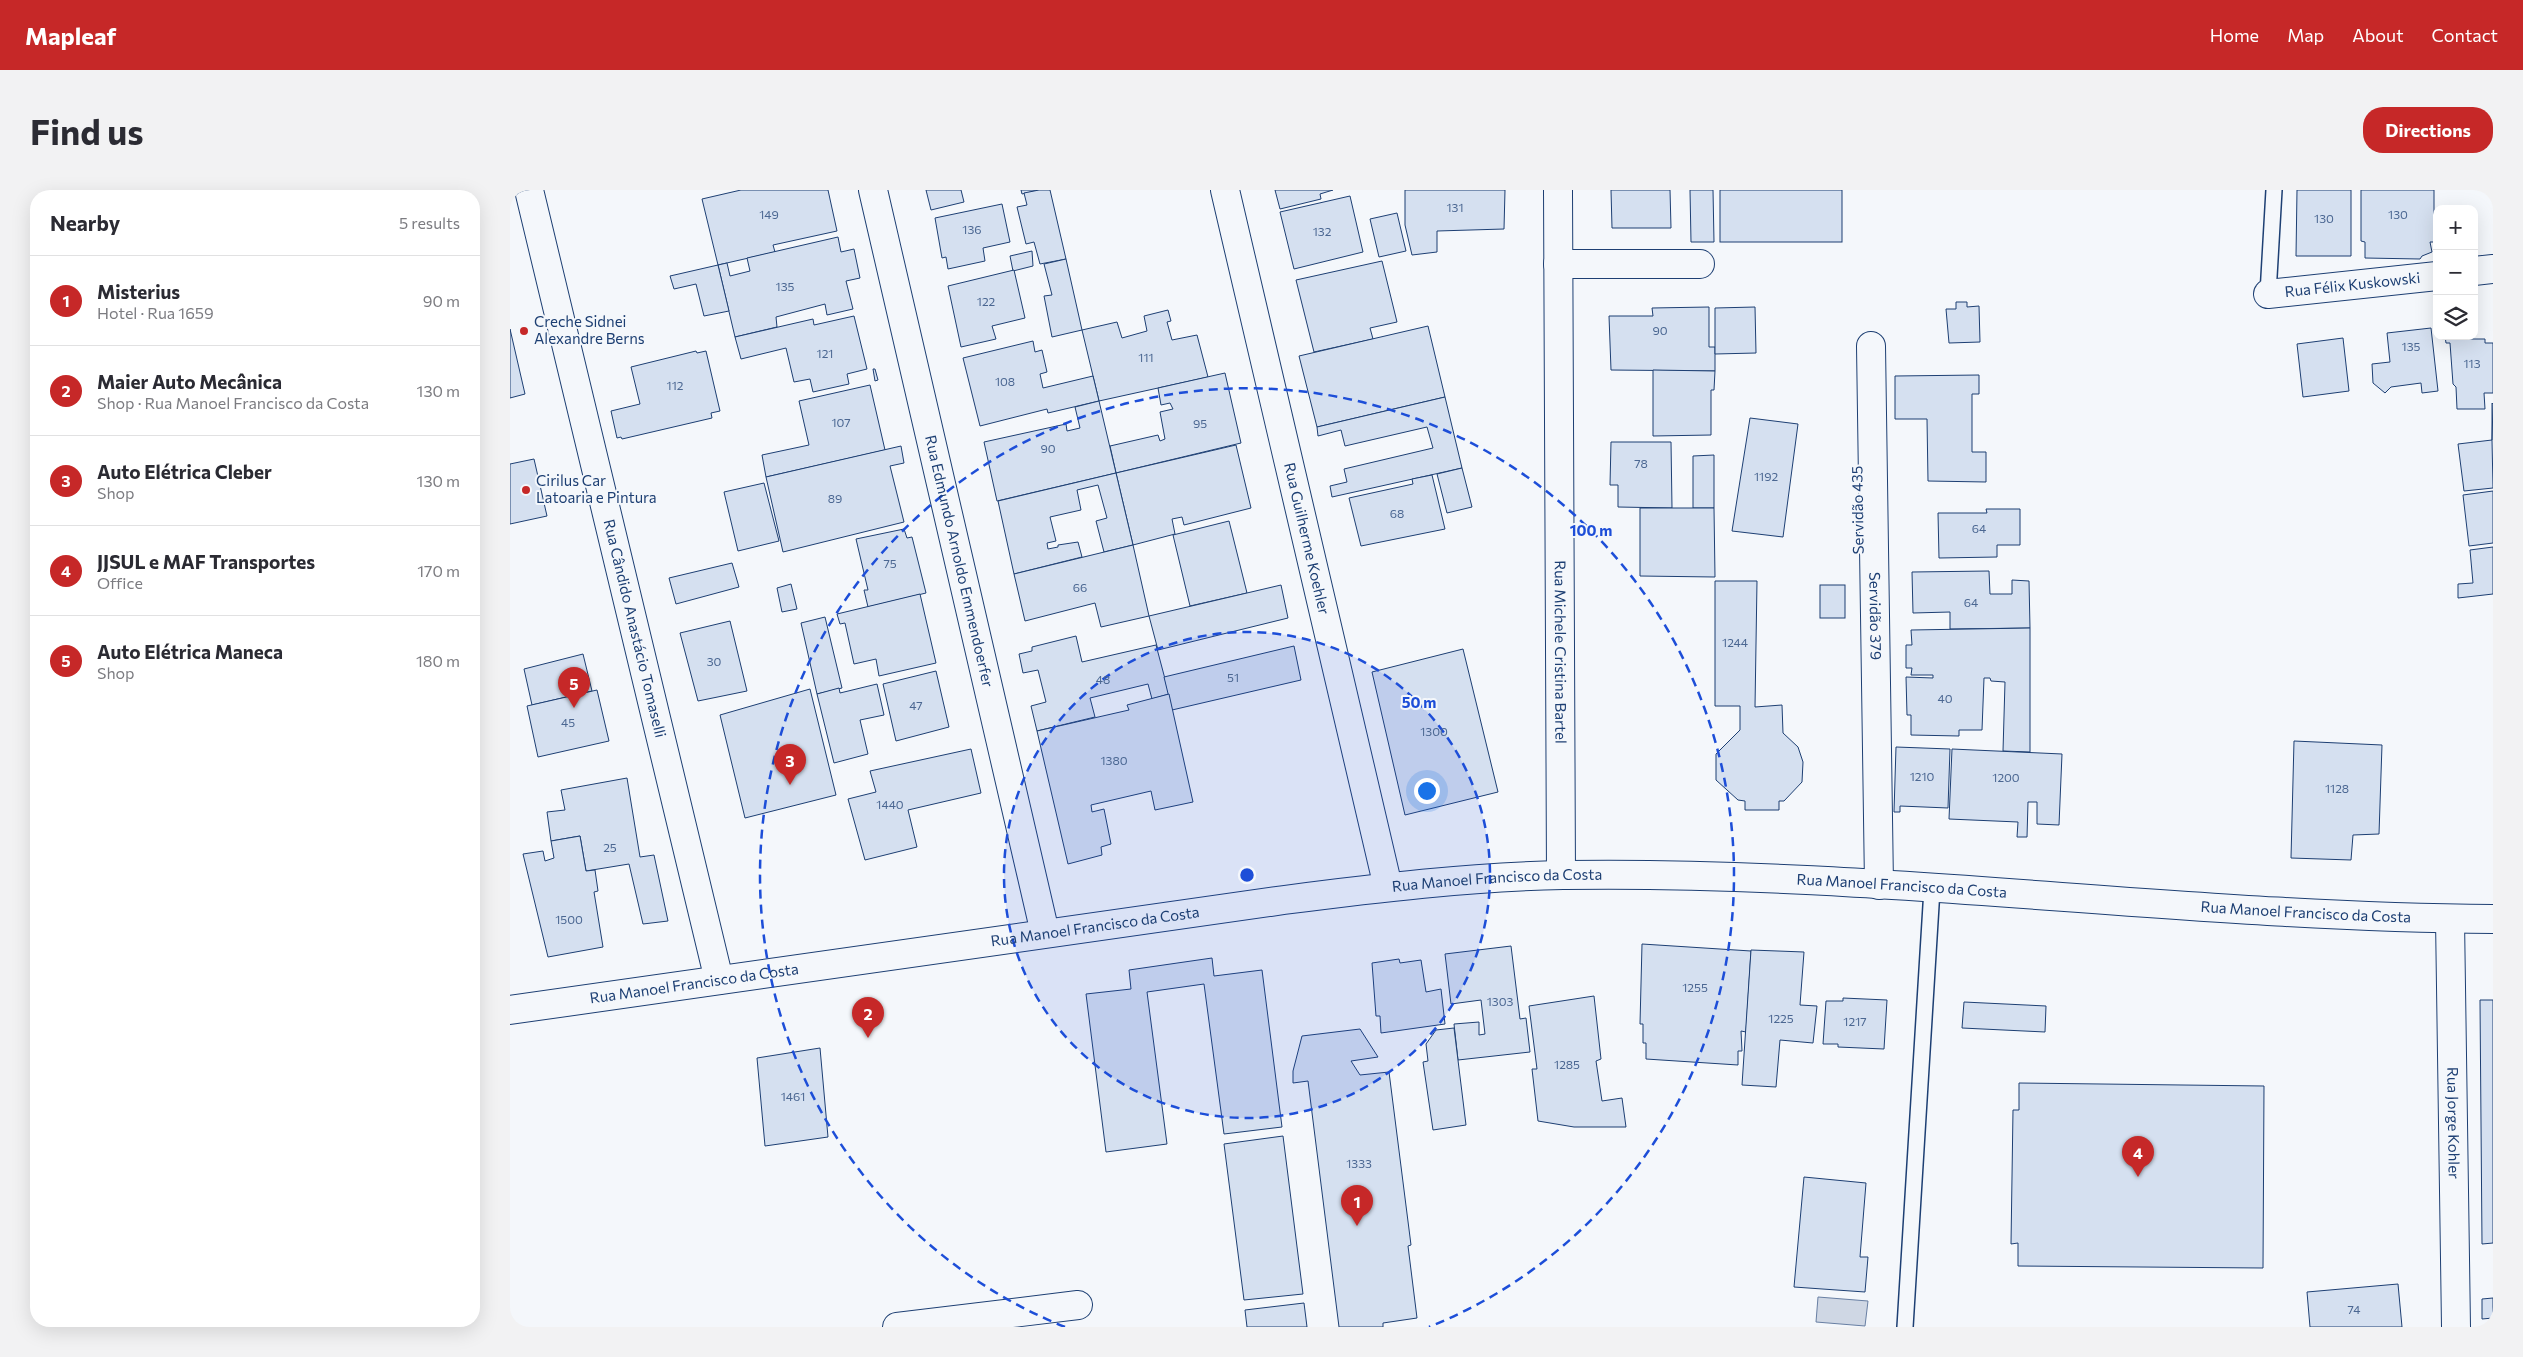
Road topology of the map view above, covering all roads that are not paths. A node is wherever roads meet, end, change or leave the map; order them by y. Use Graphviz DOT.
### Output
graph roads {
  1 [pos="529,190"];
  2 [pos="873,190"];
  3 [pos="1225,190"];
  4 [pos="1558,190"];
  5 [pos="2274,190"];
  6 [pos="1558,264"];
  7 [pos="1700,264"];
  8 [pos="2493,269"];
  9 [pos="2478,271"];
  10 [pos="2433,276"];
  11 [pos="2268,294"];
  12 [pos="1864,346"];
  13 [pos="1561,875"];
  14 [pos="1871,885"];
  15 [pos="1388,887"];
  16 [pos="1932,889"];
  17 [pos="2450,918"];
  18 [pos="2493,919"];
  19 [pos="1045,933"];
  20 [pos="719,980"];
  21 [pos="510,1010"];
  22 [pos="1078,1305"];
  23 [pos="897,1327"];
  24 [pos="1905,1327"];
  25 [pos="2456,1327"];
  1 -- 20 [label="street, Rua Cândido Anastácio Tomaselli"];
  2 -- 19 [label="street, Rua Edmundo Arnoldo Emmendoerfer"];
  3 -- 15 [label="street, Rua Guilherme Koehler"];
  4 -- 6 [label="street, Rua Michele Cristina Bartel"];
  5 -- 11 [label="lane"];
  6 -- 7 [label="street"];
  6 -- 13 [label="street, Rua Michele Cristina Bartel"];
  8 -- 9 [label="street"];
  10 -- 11 [label="street, Rua Félix Kuskowski"];
  12 -- 14 [label="street, Servidão 379"];
  13 -- 14 [label="street, Rua Manoel Francisco da Costa"];
  13 -- 15 [label="street, Rua Manoel Francisco da Costa"];
  14 -- 16 [label="street, Rua Manoel Francisco da Costa"];
  15 -- 19 [label="street, Rua Manoel Francisco da Costa"];
  16 -- 17 [label="street, Rua Manoel Francisco da Costa"];
  16 -- 24 [label="lane"];
  17 -- 18 [label="street, Rua Manoel Francisco da Costa"];
  17 -- 25 [label="street, Rua Jorge Kohler"];
  19 -- 20 [label="street, Rua Manoel Francisco da Costa"];
  20 -- 21 [label="street, Rua Manoel Francisco da Costa"];
  22 -- 23 [label="street"];
}
